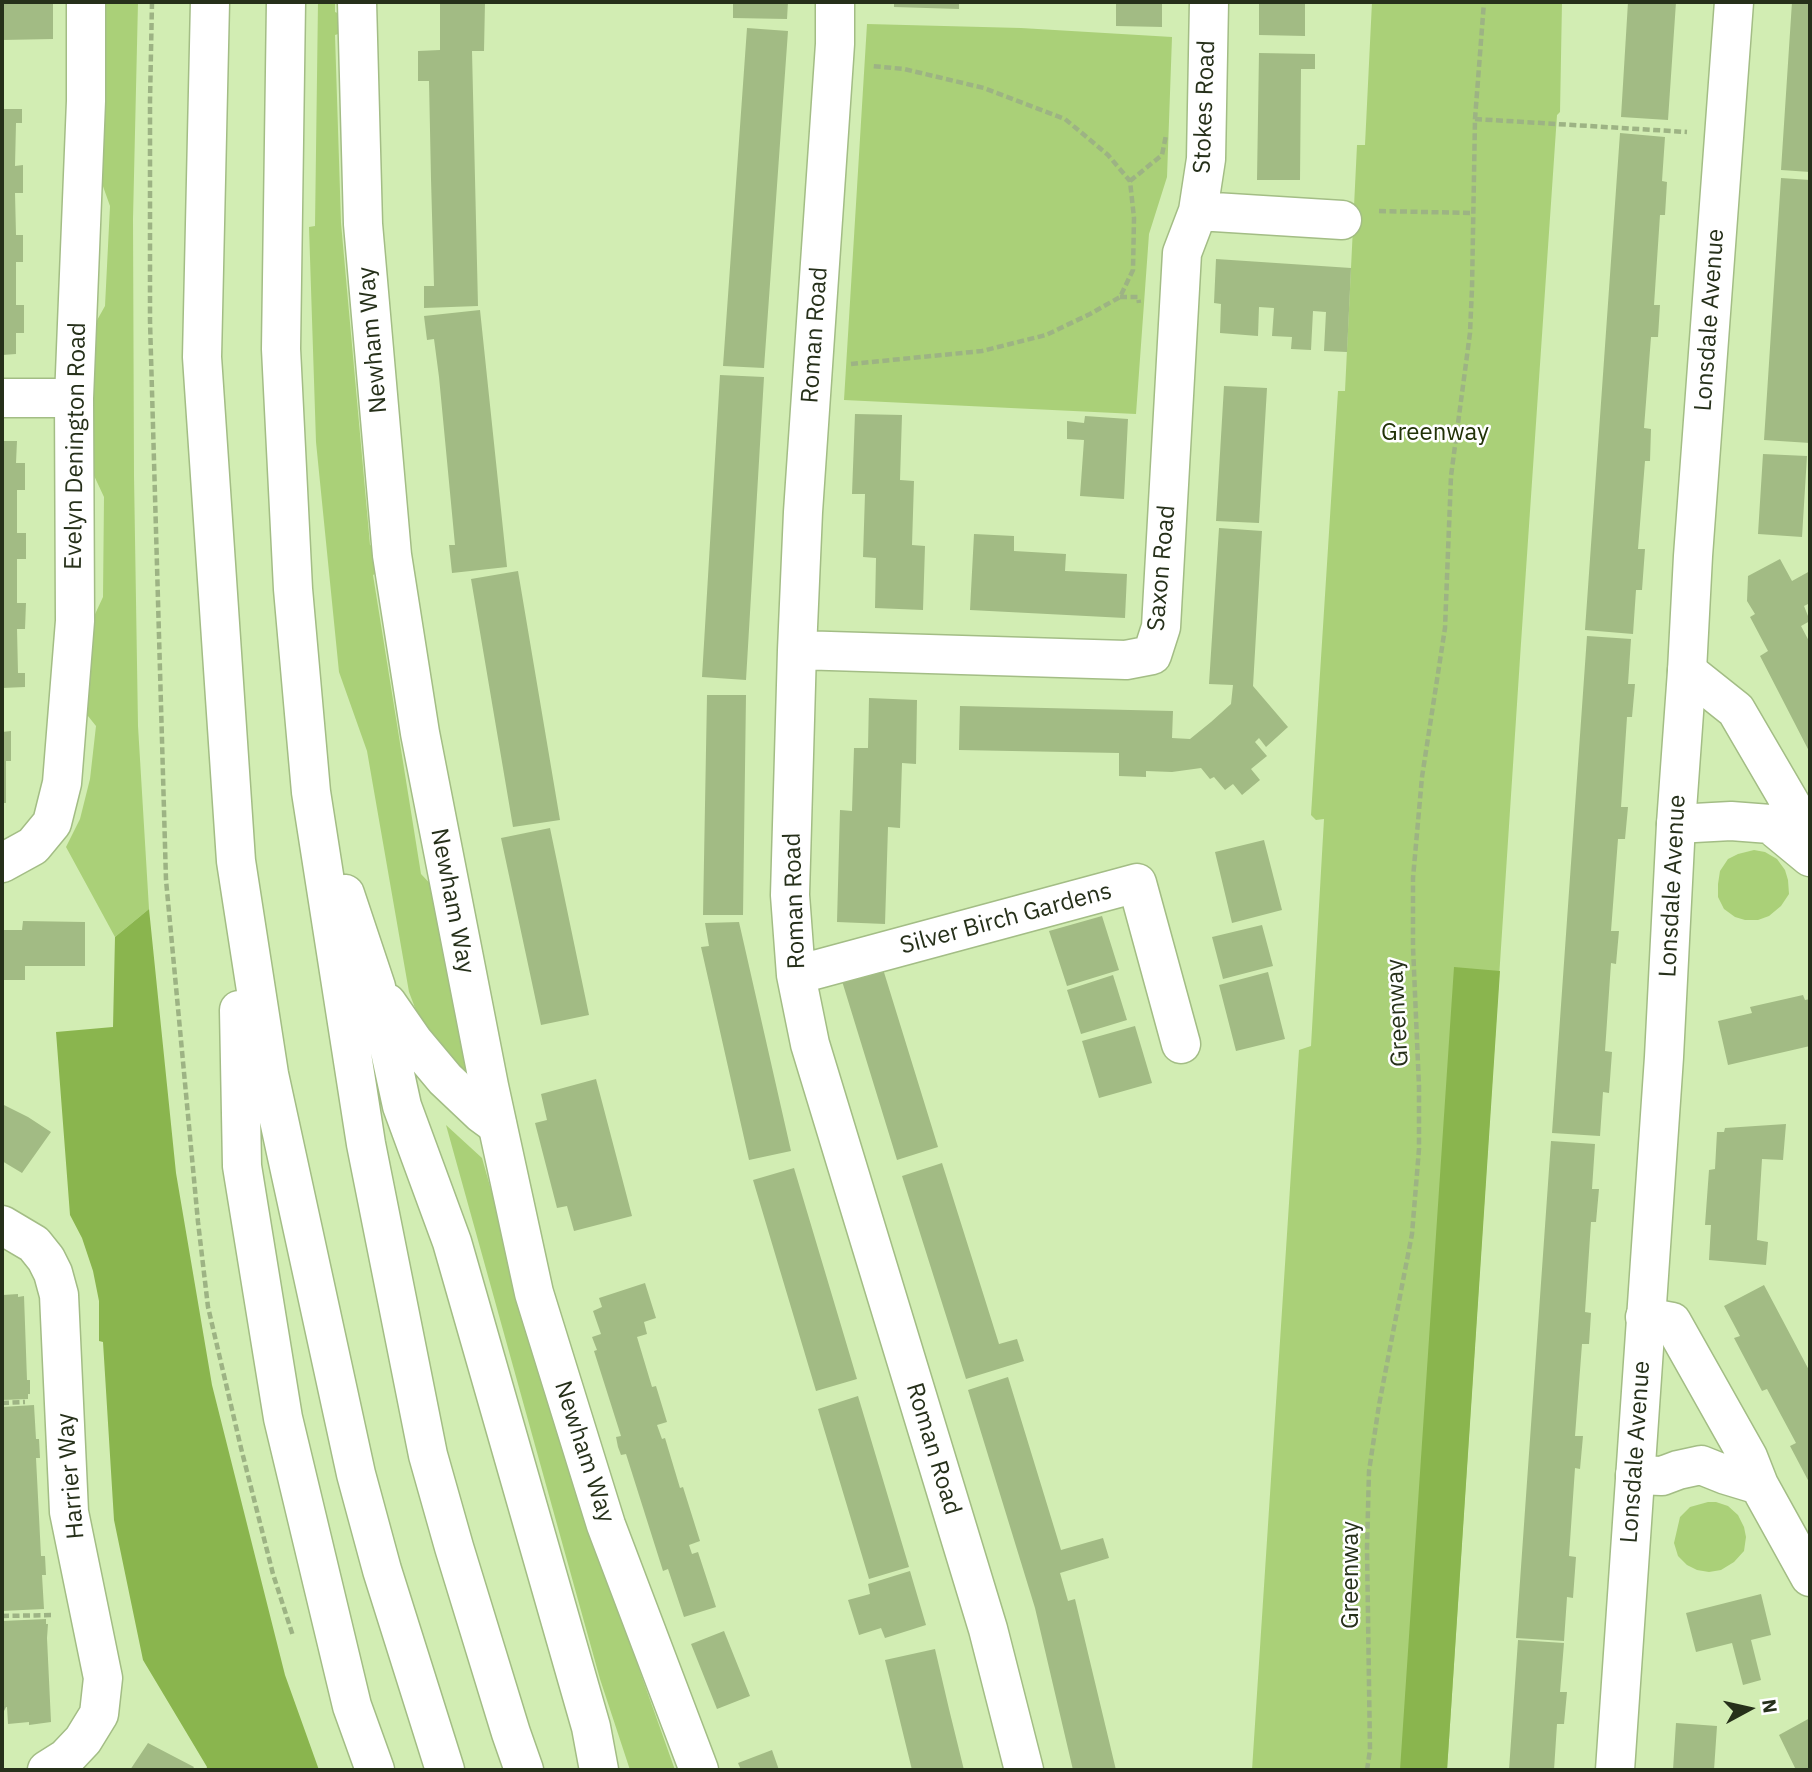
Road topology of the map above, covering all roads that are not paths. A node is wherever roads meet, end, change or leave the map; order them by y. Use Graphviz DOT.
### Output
graph roads {
  1 [pos="86,2"];
  2 [pos="210,2"];
  3 [pos="286,2"];
  4 [pos="357,2"];
  5 [pos="835,2"];
  6 [pos="1209,2"];
  7 [pos="1734,2"];
  8 [pos="1198,211"];
  9 [pos="1356,215"];
  10 [pos="2,398"];
  11 [pos="74,398"];
  12 [pos="797,650"];
  13 [pos="1687,671"];
  14 [pos="310,792"];
  15 [pos="1676,824"];
  16 [pos="1810,848"];
  17 [pos="1810,857"];
  18 [pos="236,861"];
  19 [pos="2,863"];
  20 [pos="796,975"];
  21 [pos="376,987"];
  22 [pos="1181,1044"];
  23 [pos="497,1125"];
  24 [pos="2,1224"];
  25 [pos="1646,1317"];
  26 [pos="1635,1475"];
  27 [pos="1759,1485"];
  28 [pos="1810,1577"];
  29 [pos="47,1770"];
  30 [pos="374,1770"];
  31 [pos="445,1770"];
  32 [pos="524,1770"];
  33 [pos="598,1770"];
  34 [pos="699,1770"];
  35 [pos="1024,1770"];
  36 [pos="1615,1770"];
  1 -- 11 [label="main road, Evelyn Denington Road"];
  2 -- 18 [label="main road"];
  3 -- 14 [label="main road"];
  4 -- 23 [label="main road, Newham Way"];
  5 -- 12 [label="main road, Roman Road"];
  6 -- 8 [label="main road, Stokes Road"];
  7 -- 13 [label="main road, Lonsdale Avenue"];
  8 -- 9 [label="main road"];
  8 -- 12 [label="main road, Saxon Road"];
  10 -- 11 [label="main road"];
  11 -- 19 [label="main road, Evelyn Denington Road"];
  12 -- 20 [label="main road, Roman Road"];
  13 -- 15 [label="main road, Lonsdale Avenue"];
  13 -- 16 [label="main road"];
  14 -- 21 [label="main road"];
  14 -- 32 [label="main road"];
  15 -- 17 [label="main road"];
  15 -- 25 [label="main road, Lonsdale Avenue"];
  18 -- 30 [label="main road"];
  18 -- 31 [label="main road"];
  20 -- 22 [label="main road, Silver Birch Gardens"];
  20 -- 35 [label="main road, Roman Road"];
  21 -- 23 [label="main road"];
  21 -- 33 [label="main road"];
  23 -- 34 [label="main road, Newham Way"];
  24 -- 29 [label="main road, Harrier Way"];
  25 -- 26 [label="main road, Lonsdale Avenue"];
  25 -- 27 [label="main road"];
  26 -- 27 [label="main road"];
  26 -- 36 [label="main road, Lonsdale Avenue"];
  27 -- 28 [label="main road"];
}
